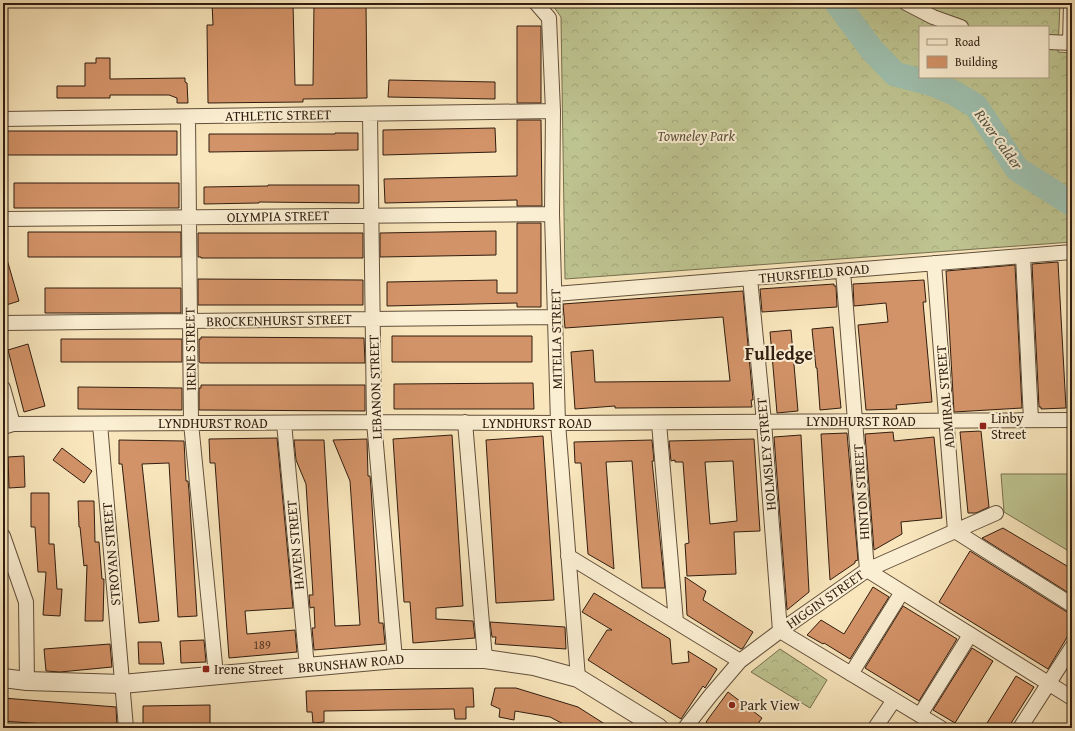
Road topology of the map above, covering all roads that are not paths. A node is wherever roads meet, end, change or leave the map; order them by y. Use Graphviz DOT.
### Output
graph roads {
  1 [pos="536,3"];
  2 [pos="906,3"];
  3 [pos="1071,3"];
  4 [pos="958,26"];
  5 [pos="1049,42"];
  6 [pos="1071,43"];
  7 [pos="554,111"];
  8 [pos="370,114"];
  9 [pos="188,116"];
  10 [pos="3,119"];
  11 [pos="552,214"];
  12 [pos="372,216"];
  13 [pos="189,217"];
  14 [pos="3,219"];
  15 [pos="1072,252"];
  16 [pos="1023,256"];
  17 [pos="934,263"];
  18 [pos="842,271"];
  19 [pos="750,278"];
  20 [pos="555,294"];
  21 [pos="555,317"];
  22 [pos="373,319"];
  23 [pos="190,321"];
  24 [pos="3,323"];
  25 [pos="3,388"];
  26 [pos="947,420"];
  27 [pos="1031,420"];
  28 [pos="1072,420"];
  29 [pos="855,421"];
  30 [pos="374,422"];
  31 [pos="465,422"];
  32 [pos="764,422"];
  33 [pos="191,423"];
  34 [pos="284,423"];
  35 [pos="558,423"];
  36 [pos="659,423"];
  37 [pos="100,424"];
  38 [pos="8,425"];
  39 [pos="996,514"];
  40 [pos="955,531"];
  41 [pos="3,536"];
  42 [pos="568,556"];
  43 [pos="867,570"];
  44 [pos="902,592"];
  45 [pos="1072,605"];
  46 [pos="676,622"];
  47 [pos="780,631"];
  48 [pos="970,635"];
  49 [pos="1072,647"];
  50 [pos="395,659"];
  51 [pos="484,659"];
  52 [pos="740,661"];
  53 [pos="307,666"];
  54 [pos="852,674"];
  55 [pos="216,675"];
  56 [pos="3,678"];
  57 [pos="578,678"];
  58 [pos="27,681"];
  59 [pos="122,684"];
  60 [pos="1049,684"];
  61 [pos="1072,698"];
  62 [pos="894,700"];
  63 [pos="920,715"];
  64 [pos="126,728"];
  65 [pos="659,728"];
  66 [pos="685,728"];
  67 [pos="876,728"];
  68 [pos="941,728"];
  69 [pos="1020,728"];
  1 -- 7 [label="street, MITELLA STREET"];
  2 -- 4 [label="street"];
  3 -- 6 [label="street"];
  5 -- 6 [label="street"];
  7 -- 8 [label="street, ATHLETIC STREET"];
  7 -- 11 [label="street, MITELLA STREET"];
  8 -- 9 [label="street, ATHLETIC STREET"];
  8 -- 12 [label="street, LEBANON STREET"];
  9 -- 10 [label="street, ATHLETIC STREET"];
  9 -- 13 [label="street, IRENE STREET"];
  11 -- 12 [label="street, OLYMPIA STREET"];
  11 -- 20 [label="street, MITELLA STREET"];
  12 -- 13 [label="street, OLYMPIA STREET"];
  12 -- 22 [label="street, LEBANON STREET"];
  13 -- 14 [label="street, OLYMPIA STREET"];
  13 -- 23 [label="street, IRENE STREET"];
  15 -- 16 [label="street, THURSFIELD ROAD"];
  16 -- 17 [label="street, THURSFIELD ROAD"];
  16 -- 27 [label="street"];
  17 -- 18 [label="street, THURSFIELD ROAD"];
  17 -- 26 [label="street, ADMIRAL STREET"];
  18 -- 19 [label="street, THURSFIELD ROAD"];
  18 -- 29 [label="street, HINTON STREET"];
  19 -- 20 [label="street, THURSFIELD ROAD"];
  19 -- 32 [label="street, HOLMSLEY STREET"];
  20 -- 21 [label="street, MITELLA STREET"];
  21 -- 22 [label="street, BROCKENHURST STREET"];
  21 -- 35 [label="street, MITELLA STREET"];
  22 -- 23 [label="street, BROCKENHURST STREET"];
  22 -- 30 [label="street, LEBANON STREET"];
  23 -- 24 [label="street, BROCKENHURST STREET"];
  23 -- 33 [label="street, IRENE STREET"];
  25 -- 38 [label="street"];
  26 -- 27 [label="street, LYNDHURST ROAD"];
  26 -- 29 [label="street, LYNDHURST ROAD"];
  26 -- 40 [label="street, ADMIRAL STREET"];
  27 -- 28 [label="street, LYNDHURST ROAD"];
  29 -- 32 [label="street, LYNDHURST ROAD"];
  29 -- 43 [label="street, HINTON STREET"];
  30 -- 31 [label="street, LYNDHURST ROAD"];
  30 -- 34 [label="street, LYNDHURST ROAD"];
  30 -- 50 [label="street, LEBANON STREET"];
  31 -- 35 [label="street, LYNDHURST ROAD"];
  31 -- 51 [label="street"];
  32 -- 36 [label="street, LYNDHURST ROAD"];
  32 -- 47 [label="street, HOLMSLEY STREET"];
  33 -- 34 [label="street, LYNDHURST ROAD"];
  33 -- 37 [label="street, LYNDHURST ROAD"];
  33 -- 55 [label="street, IRENE STREET"];
  34 -- 53 [label="street, HAVEN STREET"];
  35 -- 36 [label="street, LYNDHURST ROAD"];
  35 -- 42 [label="street, MITELLA STREET"];
  36 -- 46 [label="street"];
  37 -- 38 [label="street, LYNDHURST ROAD"];
  37 -- 59 [label="street, STROYAN STREET"];
  39 -- 40 [label="street, HIGGIN STREET"];
  40 -- 43 [label="street, HIGGIN STREET"];
  40 -- 45 [label="street"];
  41 -- 58 [label="street"];
  42 -- 46 [label="street"];
  42 -- 57 [label="street, MITELLA STREET"];
  43 -- 44 [label="street"];
  43 -- 47 [label="street, HIGGIN STREET"];
  44 -- 48 [label="street"];
  44 -- 54 [label="street"];
  46 -- 52 [label="street"];
  47 -- 52 [label="street, HIGGIN STREET"];
  47 -- 54 [label="street"];
  48 -- 60 [label="street"];
  48 -- 63 [label="street"];
  49 -- 60 [label="street"];
  50 -- 51 [label="street, BRUNSHAW ROAD"];
  50 -- 53 [label="street, BRUNSHAW ROAD"];
  51 -- 57 [label="street, BRUNSHAW ROAD"];
  52 -- 66 [label="street, HIGGIN STREET"];
  53 -- 55 [label="street, BRUNSHAW ROAD"];
  54 -- 62 [label="street"];
  55 -- 59 [label="street, BRUNSHAW ROAD"];
  56 -- 58 [label="street, BRUNSHAW ROAD"];
  57 -- 65 [label="street, BRUNSHAW ROAD"];
  58 -- 59 [label="street, BRUNSHAW ROAD"];
  59 -- 64 [label="street, STROYAN STREET"];
  60 -- 61 [label="street"];
  60 -- 69 [label="street"];
  62 -- 63 [label="street"];
  62 -- 67 [label="street"];
  63 -- 68 [label="street"];
}
